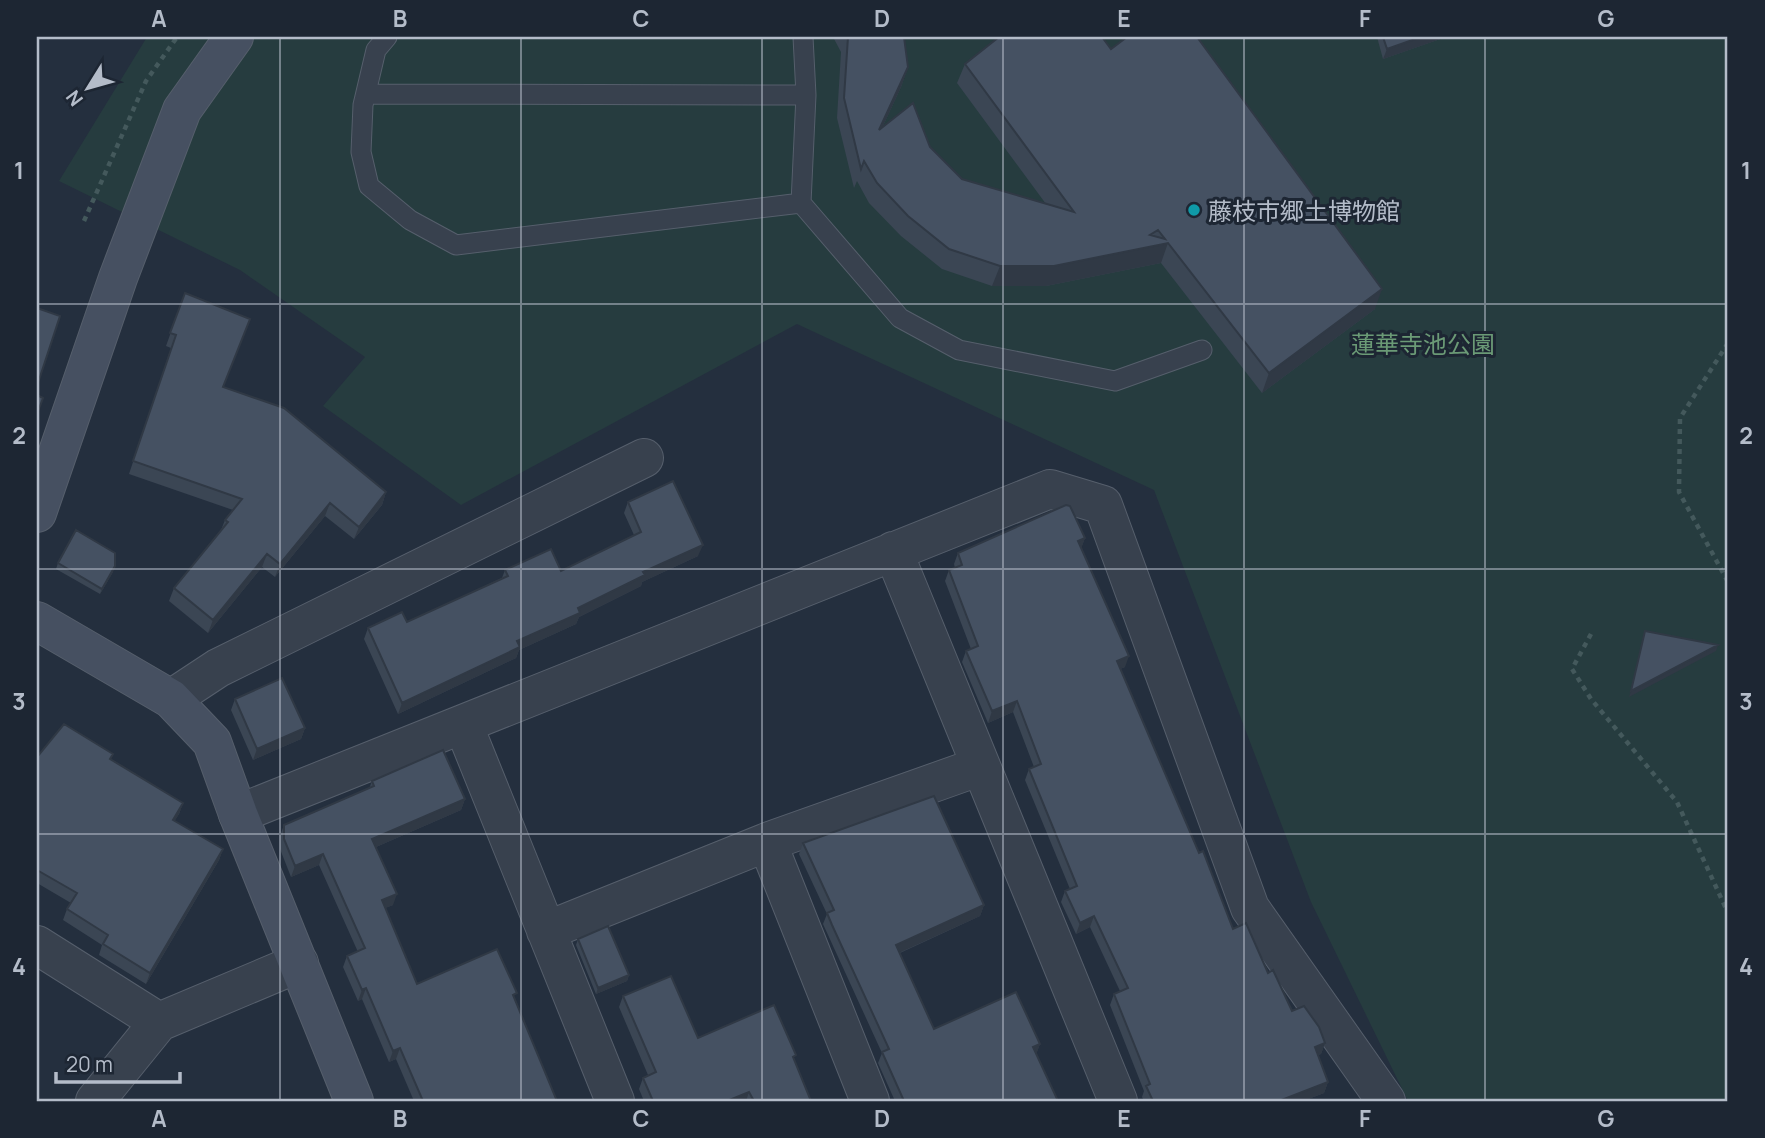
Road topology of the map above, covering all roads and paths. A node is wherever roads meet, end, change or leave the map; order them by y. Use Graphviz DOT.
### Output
graph roads {
  1 [pos="177,37"];
  2 [pos="234,37"];
  3 [pos="387,37"];
  4 [pos="803,37"];
  5 [pos="366,94"];
  6 [pos="806,95"];
  7 [pos="800,203"];
  8 [pos="84,221"];
  9 [pos="1728,343"];
  10 [pos="1202,350"];
  11 [pos="644,458"];
  12 [pos="37,513"];
  13 [pos="893,551"];
  14 [pos="1728,582"];
  15 [pos="37,621"];
  16 [pos="1591,634"];
  17 [pos="171,699"];
  18 [pos="463,724"];
  19 [pos="981,766"];
  20 [pos="238,814"];
  21 [pos="767,842"];
  22 [pos="1728,913"];
  23 [pos="546,931"];
  24 [pos="37,945"];
  25 [pos="299,962"];
  26 [pos="159,1022"];
  27 [pos="1376,1099"];
  28 [pos="94,1101"];
  29 [pos="354,1101"];
  30 [pos="615,1101"];
  31 [pos="870,1101"];
  32 [pos="1118,1101"];
  1 -- 8 [label="path"];
  2 -- 12 [label="street"];
  3 -- 5 [label="lane"];
  4 -- 6 [label="lane"];
  5 -- 6 [label="lane"];
  5 -- 7 [label="lane"];
  6 -- 7 [label="lane"];
  7 -- 10 [label="lane"];
  9 -- 14 [label="path"];
  11 -- 17 [label="street"];
  13 -- 18 [label="street"];
  13 -- 19 [label="street"];
  13 -- 27 [label="street"];
  15 -- 17 [label="street"];
  16 -- 22 [label="path"];
  17 -- 20 [label="street"];
  18 -- 20 [label="street"];
  18 -- 23 [label="street"];
  19 -- 21 [label="street"];
  19 -- 32 [label="street"];
  20 -- 25 [label="street"];
  21 -- 23 [label="street"];
  21 -- 31 [label="street"];
  23 -- 30 [label="street"];
  24 -- 26 [label="street"];
  25 -- 26 [label="street"];
  25 -- 29 [label="street"];
  26 -- 28 [label="street"];
}
